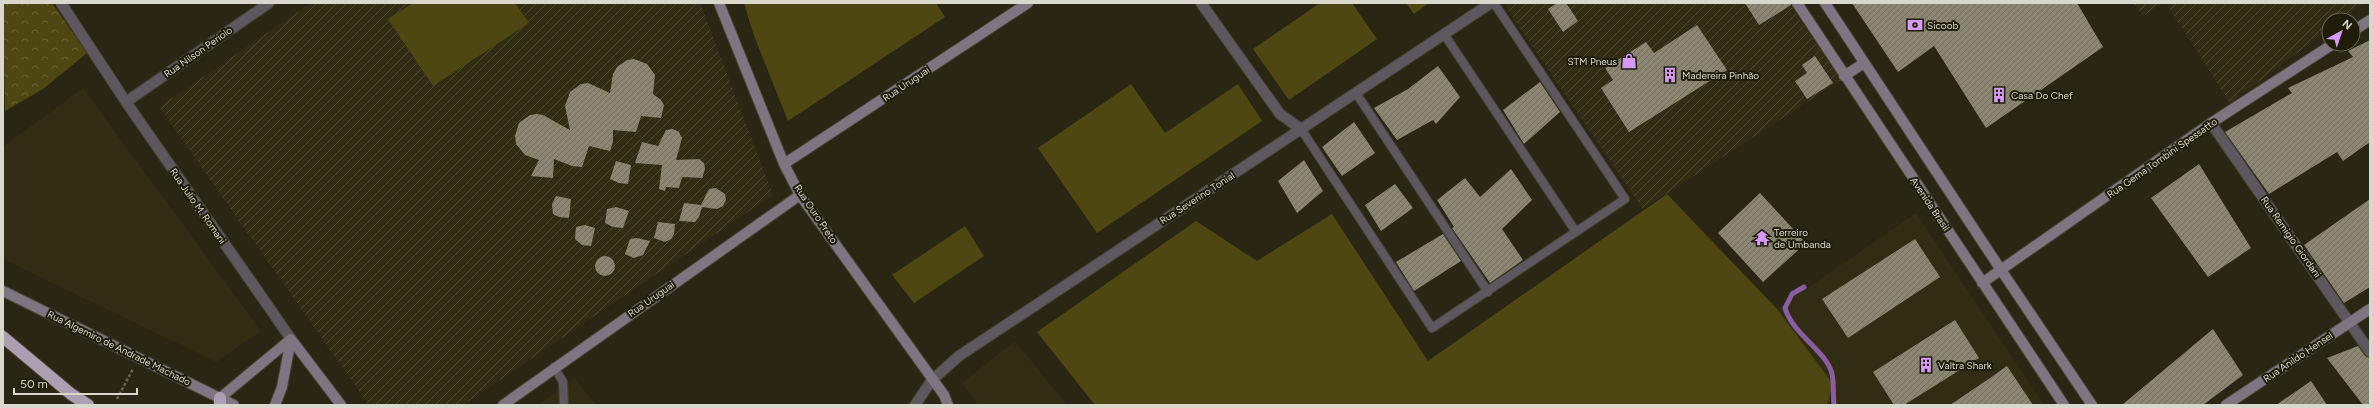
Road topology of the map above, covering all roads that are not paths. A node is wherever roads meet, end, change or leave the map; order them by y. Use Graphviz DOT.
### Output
graph roads {
  1 [pos="61,3"];
  2 [pos="269,3"];
  3 [pos="719,3"];
  4 [pos="1028,3"];
  5 [pos="1202,3"];
  6 [pos="1491,3"];
  7 [pos="1494,3"];
  8 [pos="1797,3"];
  9 [pos="1826,3"];
  10 [pos="2370,20"];
  11 [pos="2361,26"];
  12 [pos="1444,34"];
  13 [pos="2321,52"];
  14 [pos="1864,63"];
  15 [pos="1844,76"];
  16 [pos="1356,93"];
  17 [pos="126,102"];
  18 [pos="2211,123"];
  19 [pos="1301,130"];
  20 [pos="784,164"];
  21 [pos="800,195"];
  22 [pos="1576,232"];
  23 [pos="1997,272"];
  24 [pos="1982,283"];
  25 [pos="3,291"];
  26 [pos="1488,292"];
  27 [pos="2370,309"];
  28 [pos="2350,322"];
  29 [pos="3,337"];
  30 [pos="291,339"];
  31 [pos="2370,352"];
  32 [pos="554,367"];
  33 [pos="932,380"];
  34 [pos="220,402"];
  35 [pos="88,405"];
  36 [pos="234,405"];
  37 [pos="275,405"];
  38 [pos="341,405"];
  39 [pos="503,405"];
  40 [pos="564,405"];
  41 [pos="915,405"];
  42 [pos="948,405"];
  43 [pos="2064,405"];
  44 [pos="2092,405"];
  45 [pos="2226,405"];
  1 -- 17 [label="street, Rua Julio M. Romani"];
  2 -- 17 [label="street, Rua Nilson Periolo"];
  3 -- 20 [label="street, Rua Ouro Preto"];
  4 -- 20 [label="street, Rua Uruguai"];
  5 -- 19 [label="street"];
  6 -- 12 [label="street, Rua Severino Tonial"];
  7 -- 22 [label="lane"];
  8 -- 15 [label="street, Avenida Brasil"];
  9 -- 14 [label="street"];
  10 -- 11 [label="street"];
  12 -- 16 [label="street, Rua Severino Tonial"];
  12 -- 22 [label="lane"];
  13 -- 18 [label="street, Rua Gema Tombini Spessatto"];
  14 -- 15 [label="street"];
  14 -- 23 [label="street"];
  15 -- 24 [label="street, Avenida Brasil"];
  16 -- 19 [label="street, Rua Severino Tonial"];
  16 -- 26 [label="lane"];
  17 -- 30 [label="street, Rua Julio M. Romani"];
  18 -- 23 [label="street, Rua Gema Tombini Spessatto"];
  18 -- 28 [label="street, Rua Remigio Giordani"];
  19 -- 26 [label="lane"];
  19 -- 33 [label="street, Rua Severino Tonial"];
  20 -- 21 [label="street, Rua Ouro Preto"];
  21 -- 32 [label="street, Rua Uruguai"];
  21 -- 33 [label="street, Rua Ouro Preto"];
  22 -- 26 [label="lane"];
  23 -- 24 [label="street, Rua Gema Tombini Spessatto"];
  23 -- 44 [label="street"];
  24 -- 43 [label="street, Avenida Brasil"];
  25 -- 34 [label="street, Rua Algemiro de Andrade Machado"];
  27 -- 28 [label="street, Rua Anildo Hensel"];
  28 -- 31 [label="street, Rua Remigio Giordani"];
  28 -- 45 [label="street, Rua Anildo Hensel"];
  29 -- 35 [label="highway"];
  30 -- 34 [label="street"];
  30 -- 37 [label="street"];
  30 -- 38 [label="street, Rua Julio M. Romani"];
  32 -- 39 [label="street, Rua Uruguai"];
  32 -- 40 [label="lane"];
  33 -- 41 [label="street, Rua Severino Tonial"];
  33 -- 42 [label="street, Rua Ouro Preto"];
  34 -- 36 [label="street, Rua Algemiro de Andrade Machado"];
}
